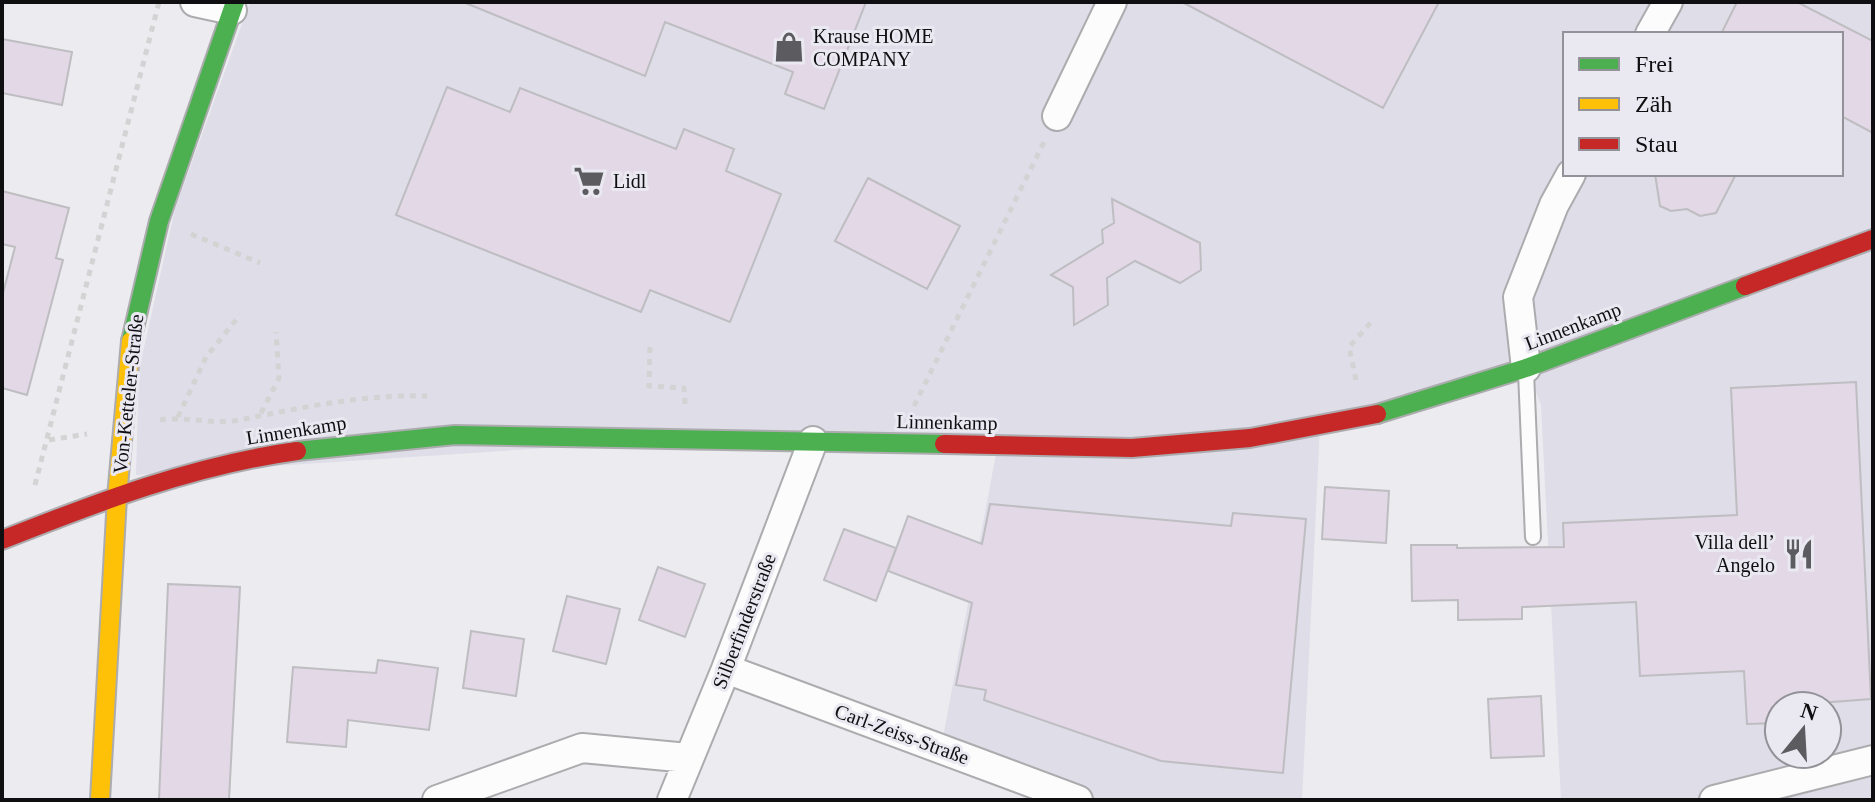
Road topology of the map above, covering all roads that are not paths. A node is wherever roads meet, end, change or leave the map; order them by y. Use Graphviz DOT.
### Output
graph roads {
  1 [pos="195,2"];
  2 [pos="1112,2"];
  3 [pos="1668,2"];
  4 [pos="233,6"];
  5 [pos="1651,32"];
  6 [pos="1057,116"];
  7 [pos="1570,176"];
  8 [pos="1873,239"];
  9 [pos="1526,368"];
  10 [pos="813,441"];
  11 [pos="117,497"];
  12 [pos="1533,537"];
  13 [pos="2,540"];
  14 [pos="726,669"];
  15 [pos="688,758"];
  16 [pos="1873,760"];
  17 [pos="100,800"];
  18 [pos="437,800"];
  19 [pos="672,800"];
  20 [pos="1078,800"];
  21 [pos="1714,800"];
  1 -- 4 [label="street"];
  2 -- 6 [label="street"];
  3 -- 5 [label="street"];
  4 -- 11 [label="main road, Von-Ketteler-Straße"];
  7 -- 9 [label="street"];
  8 -- 9 [label="main road, Linnenkamp"];
  9 -- 10 [label="main road, Linnenkamp"];
  9 -- 12 [label="lane"];
  10 -- 11 [label="main road, Linnenkamp"];
  10 -- 14 [label="street, Silberfinderstraße"];
  11 -- 13 [label="main road, Linnenkamp"];
  11 -- 17 [label="main road, Von-Ketteler-Straße"];
  14 -- 15 [label="street, Silberfinderstraße"];
  14 -- 20 [label="street, Carl-Zeiss-Straße"];
  15 -- 18 [label="street"];
  15 -- 19 [label="street, Silberfinderstraße"];
  16 -- 21 [label="street"];
}
